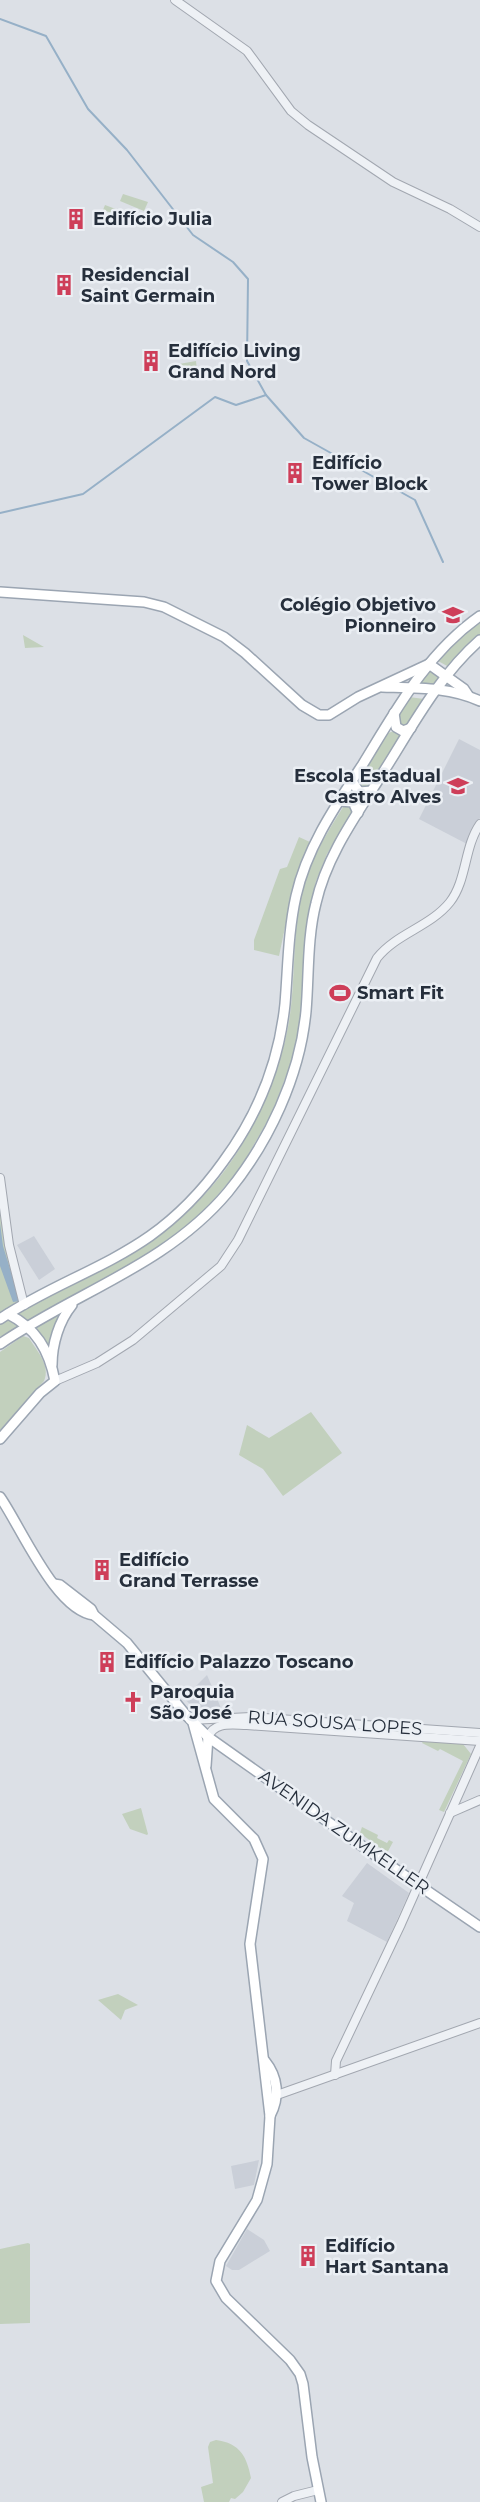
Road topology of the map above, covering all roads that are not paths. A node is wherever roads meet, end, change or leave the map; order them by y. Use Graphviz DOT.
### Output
graph roads {
  1 [pos="175,0"];
  2 [pos="480,227"];
  3 [pos="0,592"];
  4 [pos="480,616"];
  5 [pos="480,640"];
  6 [pos="429,664"];
  7 [pos="446,676"];
  8 [pos="380,687"];
  9 [pos="410,688"];
  10 [pos="436,688"];
  11 [pos="468,695"];
  12 [pos="480,701"];
  13 [pos="394,713"];
  14 [pos="411,728"];
  15 [pos="352,781"];
  16 [pos="372,790"];
  17 [pos="339,801"];
  18 [pos="358,813"];
  19 [pos="480,824"];
  20 [pos="0,1178"];
  21 [pos="1,1190"];
  22 [pos="76,1300"];
  23 [pos="24,1305"];
  24 [pos="3,1315"];
  25 [pos="29,1326"];
  26 [pos="0,1343"];
  27 [pos="52,1367"];
  28 [pos="55,1381"];
  29 [pos="0,1439"];
  30 [pos="0,1497"];
  31 [pos="192,1721"];
  32 [pos="219,1722"];
  33 [pos="480,1733"];
  34 [pos="208,1737"];
  35 [pos="480,1741"];
  36 [pos="480,1746"];
  37 [pos="206,1771"];
  38 [pos="480,1800"];
  39 [pos="450,1813"];
  40 [pos="418,1885"];
  41 [pos="480,1927"];
  42 [pos="478,2025"];
  43 [pos="269,2075"];
  44 [pos="335,2075"];
  45 [pos="277,2095"];
  46 [pos="272,2105"];
  47 [pos="318,2490"];
  48 [pos="282,2502"];
  49 [pos="321,2502"];
  1 -- 2 [label="street"];
  3 -- 8 [label="main road"];
  4 -- 6 [label="main road"];
  5 -- 7 [label="main road"];
  6 -- 7 [label="main road"];
  6 -- 8 [label="main road"];
  6 -- 9 [label="main road"];
  7 -- 10 [label="main road"];
  7 -- 11 [label="main road"];
  8 -- 9 [label="main road"];
  9 -- 10 [label="main road"];
  9 -- 13 [label="main road"];
  10 -- 11 [label="main road"];
  10 -- 14 [label="main road"];
  11 -- 12 [label="main road"];
  13 -- 14 [label="main road"];
  13 -- 15 [label="main road"];
  14 -- 16 [label="main road"];
  15 -- 16 [label="main road"];
  15 -- 17 [label="main road"];
  16 -- 18 [label="main road"];
  17 -- 18 [label="main road"];
  17 -- 23 [label="main road"];
  18 -- 22 [label="main road"];
  19 -- 28 [label="street"];
  20 -- 21 [label="street"];
  21 -- 23 [label="street"];
  22 -- 25 [label="main road"];
  22 -- 27 [label="main road"];
  23 -- 24 [label="main road"];
  23 -- 25 [label="main road"];
  24 -- 25 [label="main road"];
  25 -- 26 [label="main road"];
  25 -- 27 [label="main road"];
  27 -- 28 [label="main road"];
  28 -- 29 [label="main road"];
  30 -- 31 [label="main road, AVENIDA ZUMKELLER"];
  31 -- 32 [label="street, RUA SOUSA LOPES"];
  31 -- 34 [label="main road, AVENIDA ZUMKELLER"];
  31 -- 37 [label="main road"];
  32 -- 33 [label="street, RUA SOUSA LOPES"];
  32 -- 34 [label="street"];
  32 -- 35 [label="street, RUA SOUSA LOPES"];
  34 -- 37 [label="main road"];
  34 -- 40 [label="main road, AVENIDA ZUMKELLER"];
  36 -- 39 [label="street"];
  37 -- 43 [label="main road"];
  38 -- 39 [label="street"];
  39 -- 40 [label="street"];
  40 -- 41 [label="main road, AVENIDA ZUMKELLER"];
  40 -- 44 [label="street"];
  42 -- 44 [label="street"];
  43 -- 45 [label="main road"];
  43 -- 46 [label="main road"];
  44 -- 45 [label="street"];
  45 -- 46 [label="main road"];
  46 -- 47 [label="main road"];
  47 -- 48 [label="street"];
  47 -- 49 [label="main road"];
}
